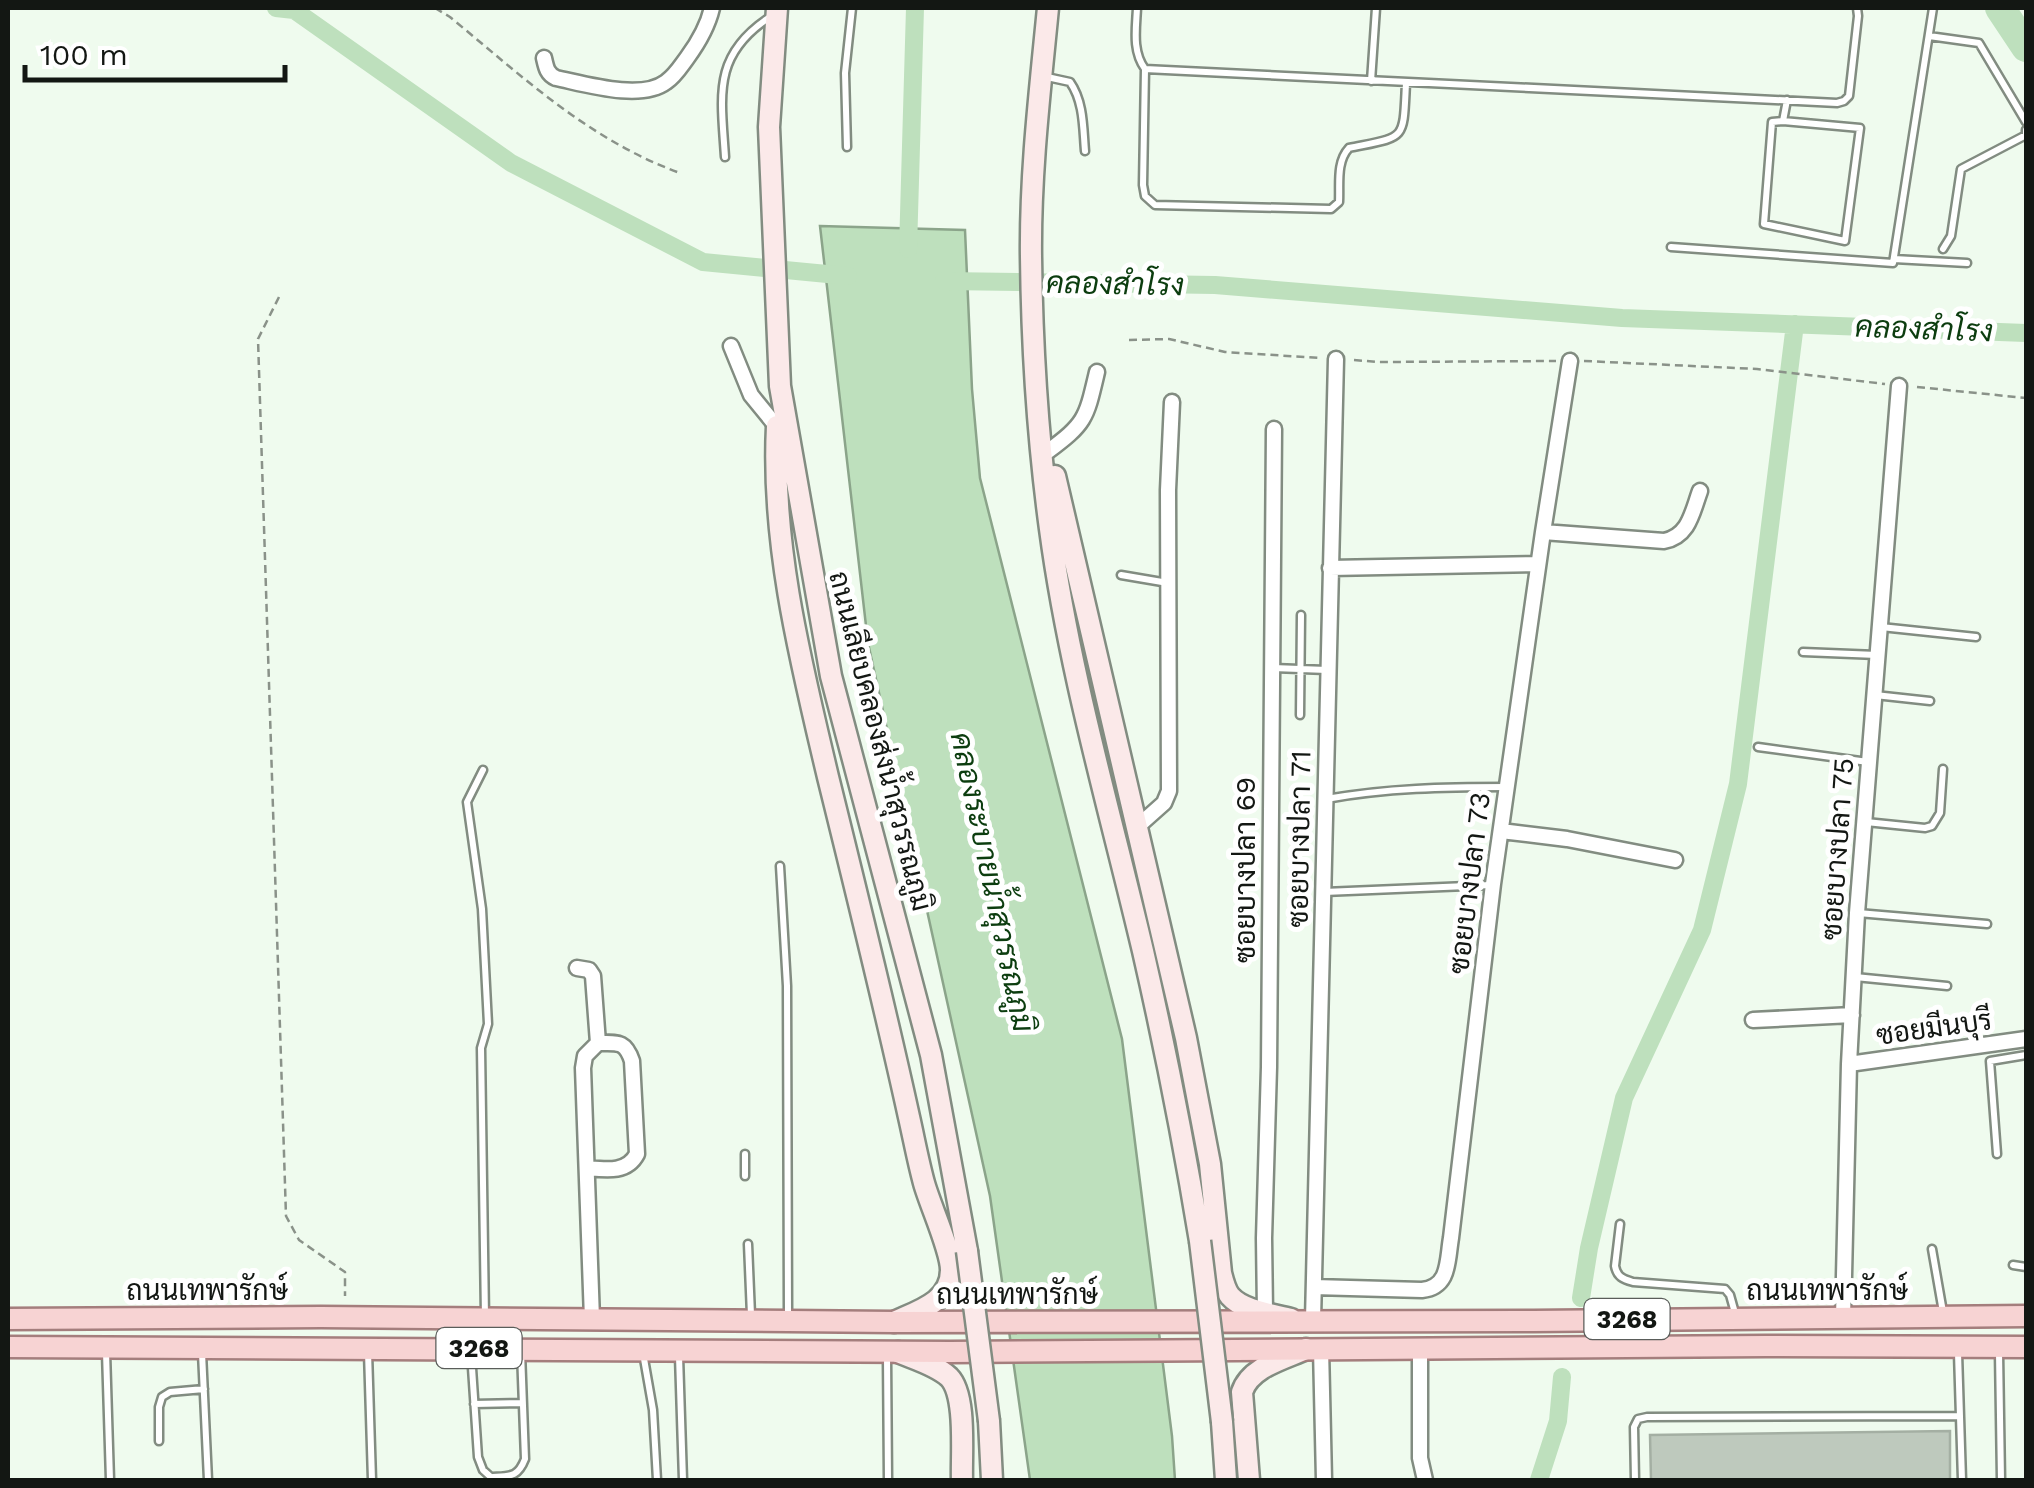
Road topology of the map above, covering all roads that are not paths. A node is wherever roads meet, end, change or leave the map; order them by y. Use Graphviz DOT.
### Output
graph roads {
  1 [pos="712,8"];
  2 [pos="852,8"];
  3 [pos="1048,8"];
  4 [pos="1136,8"];
  5 [pos="1376,8"];
  6 [pos="1857,8"];
  7 [pos="1933,8"];
  8 [pos="777,10"];
  9 [pos="1928,36"];
  10 [pos="544,58"];
  11 [pos="1146,68"];
  12 [pos="1041,76"];
  13 [pos="1371,81"];
  14 [pos="1406,83"];
  15 [pos="1787,100"];
  16 [pos="1784,121"];
  17 [pos="2026,122"];
  18 [pos="2026,130"];
  19 [pos="847,147"];
  20 [pos="1085,151"];
  21 [pos="725,157"];
  22 [pos="1672,247"];
  23 [pos="1943,248"];
  24 [pos="1894,260"];
  25 [pos="1967,263"];
  26 [pos="731,346"];
  27 [pos="1336,358"];
  28 [pos="1570,361"];
  29 [pos="1097,372"];
  30 [pos="1900,386"];
  31 [pos="781,392"];
  32 [pos="1172,402"];
  33 [pos="777,426"];
  34 [pos="1274,428"];
  35 [pos="1042,431"];
  36 [pos="1700,491"];
  37 [pos="1543,532"];
  38 [pos="1538,564"];
  39 [pos="1330,568"];
  40 [pos="1120,575"];
  41 [pos="1168,583"];
  42 [pos="1301,615"];
  43 [pos="1880,627"];
  44 [pos="1976,637"];
  45 [pos="1803,652"];
  46 [pos="1877,655"];
  47 [pos="1272,668"];
  48 [pos="1301,670"];
  49 [pos="1327,670"];
  50 [pos="1874,695"];
  51 [pos="1930,701"];
  52 [pos="1300,715"];
  53 [pos="1758,747"];
  54 [pos="1868,762"];
  55 [pos="1943,769"];
  56 [pos="484,770"];
  57 [pos="1507,787"];
  58 [pos="1324,799"];
  59 [pos="1864,822"];
  60 [pos="1137,827"];
  61 [pos="1501,831"];
  62 [pos="1675,860"];
  63 [pos="780,866"];
  64 [pos="1493,884"];
  65 [pos="1322,892"];
  66 [pos="1857,913"];
  67 [pos="1987,924"];
  68 [pos="577,968"];
  69 [pos="1854,977"];
  70 [pos="1947,986"];
  71 [pos="1852,1015"];
  72 [pos="1752,1020"];
  73 [pos="2026,1039"];
  74 [pos="598,1043"];
  75 [pos="2026,1055"];
  76 [pos="1849,1064"];
  77 [pos="745,1154"];
  78 [pos="1997,1154"];
  79 [pos="588,1168"];
  80 [pos="745,1176"];
  81 [pos="1620,1224"];
  82 [pos="748,1244"];
  83 [pos="1932,1249"];
  84 [pos="2013,1265"];
  85 [pos="2026,1268"];
  86 [pos="1314,1287"];
  87 [pos="1265,1312"];
  88 [pos="2026,1316"];
  89 [pos="1944,1317"];
  90 [pos="485,1318"];
  91 [pos="1736,1318"];
  92 [pos="1843,1318"];
  93 [pos="8,1319"];
  94 [pos="592,1319"];
  95 [pos="1306,1320"];
  96 [pos="752,1321"];
  97 [pos="788,1321"];
  98 [pos="894,1322"];
  99 [pos="1958,1346"];
  100 [pos="106,1347"];
  101 [pos="202,1347"];
  102 [pos="1999,1347"];
  103 [pos="2026,1347"];
  104 [pos="8,1348"];
  105 [pos="368,1348"];
  106 [pos="470,1348"];
  107 [pos="1315,1348"];
  108 [pos="1420,1348"];
  109 [pos="521,1349"];
  110 [pos="642,1349"];
  111 [pos="678,1349"];
  112 [pos="891,1351"];
  113 [pos="204,1390"];
  114 [pos="523,1402"];
  115 [pos="474,1404"];
  116 [pos="1960,1416"];
  117 [pos="158,1441"];
  118 [pos="493,1479"];
  119 [pos="110,1480"];
  120 [pos="208,1480"];
  121 [pos="372,1480"];
  122 [pos="657,1480"];
  123 [pos="683,1480"];
  124 [pos="888,1480"];
  125 [pos="962,1480"];
  126 [pos="992,1480"];
  127 [pos="1226,1480"];
  128 [pos="1249,1480"];
  129 [pos="1324,1480"];
  130 [pos="1425,1480"];
  131 [pos="1634,1480"];
  132 [pos="1962,1480"];
  133 [pos="2001,1480"];
  1 -- 10 [label="street"];
  2 -- 19 [label="lane"];
  3 -- 12 [label="main road"];
  4 -- 11 [label="lane"];
  5 -- 13 [label="lane"];
  6 -- 15 [label="lane"];
  7 -- 9 [label="lane"];
  8 -- 21 [label="lane"];
  8 -- 31 [label="main road, ถนนเลียบคลองส่งน้ำสุวรรณภูมิ"];
  9 -- 17 [label="lane"];
  9 -- 24 [label="lane"];
  11 -- 13 [label="lane"];
  11 -- 14 [label="lane"];
  12 -- 20 [label="lane"];
  12 -- 35 [label="main road"];
  13 -- 14 [label="lane"];
  14 -- 15 [label="lane"];
  15 -- 16 [label="lane"];
  16 -- 16 [label="lane"];
  18 -- 23 [label="lane"];
  22 -- 24 [label="lane"];
  24 -- 25 [label="lane"];
  26 -- 33 [label="street"];
  27 -- 39 [label="street, ซอยบางปลา 71"];
  28 -- 37 [label="street, ซอยบางปลา 73"];
  29 -- 35 [label="street"];
  30 -- 43 [label="street, ซอยบางปลา 75"];
  31 -- 33 [label="main road"];
  31 -- 126 [label="main road, ถนนเลียบคลองส่งน้ำสุวรรณภูมิ, bridge"];
  32 -- 41 [label="street"];
  33 -- 98 [label="main road"];
  34 -- 47 [label="street, ซอยบางปลา 69"];
  35 -- 60 [label="main road"];
  35 -- 127 [label="main road, bridge"];
  36 -- 37 [label="street"];
  37 -- 38 [label="street, ซอยบางปลา 73"];
  38 -- 39 [label="street"];
  38 -- 57 [label="street, ซอยบางปลา 73"];
  39 -- 49 [label="street, ซอยบางปลา 71"];
  40 -- 41 [label="lane"];
  41 -- 60 [label="street"];
  42 -- 48 [label="lane"];
  43 -- 44 [label="lane"];
  43 -- 46 [label="street, ซอยบางปลา 75"];
  45 -- 46 [label="lane"];
  46 -- 50 [label="street, ซอยบางปลา 75"];
  47 -- 48 [label="lane"];
  47 -- 87 [label="street, ซอยบางปลา 69"];
  48 -- 49 [label="lane"];
  48 -- 52 [label="lane"];
  49 -- 58 [label="street, ซอยบางปลา 71"];
  50 -- 51 [label="lane"];
  50 -- 54 [label="street, ซอยบางปลา 75"];
  53 -- 54 [label="lane"];
  54 -- 59 [label="street, ซอยบางปลา 75"];
  55 -- 59 [label="lane"];
  56 -- 90 [label="lane"];
  57 -- 58 [label="lane"];
  57 -- 61 [label="street, ซอยบางปลา 73"];
  58 -- 65 [label="street, ซอยบางปลา 71"];
  59 -- 66 [label="street, ซอยบางปลา 75"];
  60 -- 87 [label="main road"];
  61 -- 62 [label="street"];
  61 -- 64 [label="street, ซอยบางปลา 73"];
  63 -- 97 [label="lane"];
  64 -- 65 [label="lane"];
  64 -- 86 [label="street, ซอยบางปลา 73"];
  65 -- 86 [label="street, ซอยบางปลา 71"];
  66 -- 67 [label="lane"];
  66 -- 69 [label="street, ซอยบางปลา 75"];
  68 -- 74 [label="street"];
  69 -- 70 [label="lane"];
  69 -- 71 [label="street, ซอยบางปลา 75"];
  71 -- 72 [label="street"];
  71 -- 76 [label="street, ซอยบางปลา 75"];
  73 -- 76 [label="street, ซอยมีนบุรี"];
  74 -- 79 [label="street"];
  74 -- 79 [label="street"];
  75 -- 78 [label="lane"];
  76 -- 92 [label="street, ซอยบางปลา 75"];
  77 -- 80 [label="lane"];
  79 -- 94 [label="street"];
  81 -- 91 [label="lane"];
  82 -- 96 [label="lane"];
  83 -- 89 [label="lane"];
  84 -- 85 [label="lane"];
  86 -- 95 [label="street, ซอยบางปลา 71"];
  87 -- 95 [label="main road"];
  88 -- 89 [label="main road, ถนนเทพารักษ์ / 3268"];
  89 -- 92 [label="main road, ถนนเทพารักษ์ / 3268"];
  90 -- 93 [label="main road, ถนนเทพารักษ์ / 3268"];
  90 -- 94 [label="main road, ถนนเทพารักษ์ / 3268"];
  91 -- 92 [label="main road, ถนนเทพารักษ์ / 3268"];
  91 -- 95 [label="main road, ถนนเทพารักษ์ / 3268"];
  94 -- 96 [label="main road, ถนนเทพารักษ์ / 3268"];
  95 -- 98 [label="main road, ถนนเทพารักษ์ / 3268, bridge"];
  96 -- 97 [label="main road, ถนนเทพารักษ์ / 3268"];
  97 -- 98 [label="main road, ถนนเทพารักษ์ / 3268"];
  99 -- 102 [label="main road, ถนนเทพารักษ์ / 3268"];
  99 -- 108 [label="main road, ถนนเทพารักษ์ / 3268"];
  99 -- 116 [label="lane"];
  100 -- 101 [label="main road, ถนนเทพารักษ์ / 3268"];
  100 -- 104 [label="main road, ถนนเทพารักษ์ / 3268"];
  100 -- 119 [label="lane"];
  101 -- 105 [label="main road, ถนนเทพารักษ์ / 3268"];
  101 -- 113 [label="lane"];
  102 -- 103 [label="main road, ถนนเทพารักษ์ / 3268"];
  102 -- 133 [label="lane"];
  105 -- 106 [label="main road, ถนนเทพารักษ์ / 3268"];
  105 -- 121 [label="lane"];
  106 -- 109 [label="main road, ถนนเทพารักษ์ / 3268"];
  106 -- 115 [label="lane"];
  107 -- 108 [label="main road, ถนนเทพารักษ์ / 3268"];
  107 -- 112 [label="main road, ถนนเทพารักษ์ / 3268, bridge"];
  107 -- 128 [label="main road"];
  107 -- 129 [label="street"];
  108 -- 130 [label="street"];
  109 -- 110 [label="main road, ถนนเทพารักษ์ / 3268"];
  109 -- 114 [label="lane"];
  110 -- 111 [label="main road, ถนนเทพารักษ์ / 3268"];
  110 -- 122 [label="lane"];
  111 -- 112 [label="main road, ถนนเทพารักษ์ / 3268"];
  111 -- 123 [label="lane"];
  112 -- 124 [label="lane"];
  112 -- 125 [label="main road"];
  113 -- 117 [label="lane"];
  113 -- 120 [label="lane"];
  114 -- 115 [label="lane"];
  114 -- 118 [label="lane"];
  115 -- 118 [label="lane"];
  116 -- 131 [label="lane"];
  116 -- 132 [label="lane"];
}
